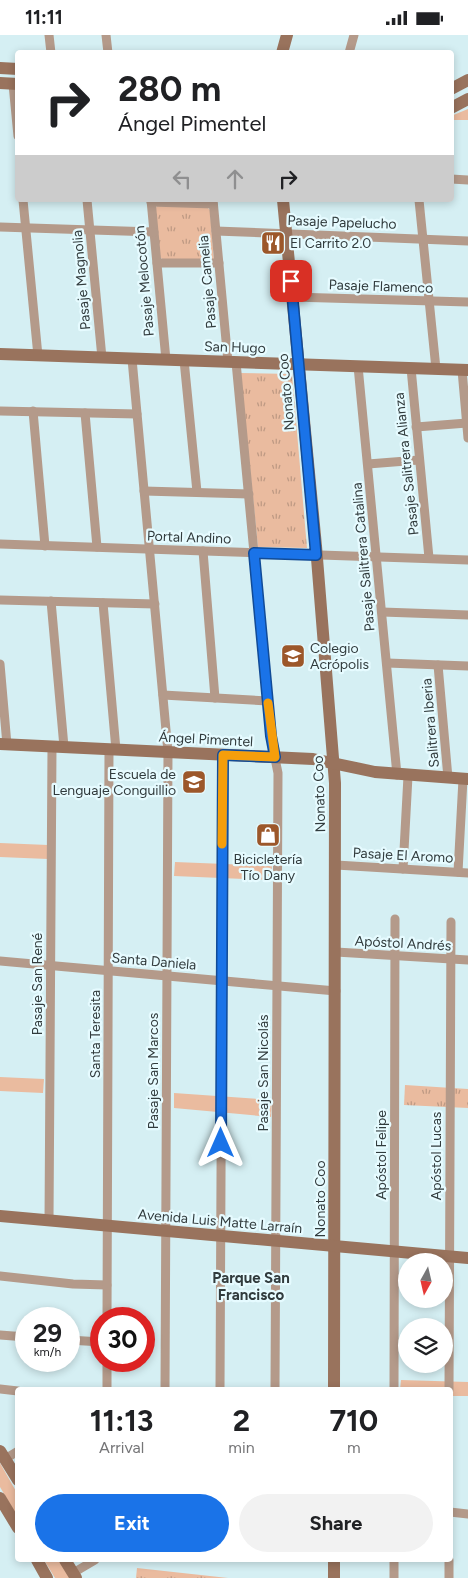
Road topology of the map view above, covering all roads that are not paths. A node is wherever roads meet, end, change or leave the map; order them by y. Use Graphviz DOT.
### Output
graph roads {
  1 [pos="49,35"];
  2 [pos="106,35"];
  3 [pos="287,35"];
  4 [pos="354,35"];
  5 [pos="51,50"];
  6 [pos="108,50"];
  7 [pos="283,50"];
  8 [pos="350,50"];
  9 [pos="0,68"];
  10 [pos="15,69"];
  11 [pos="468,80"];
  12 [pos="10,84"];
  13 [pos="454,87"];
  14 [pos="468,99"];
  15 [pos="454,106"];
  16 [pos="15,116"];
  17 [pos="454,179"];
  18 [pos="468,179"];
  19 [pos="23,202"];
  20 [pos="87,202"];
  21 [pos="151,202"];
  22 [pos="213,202"];
  23 [pos="284,202"];
  24 [pos="419,202"];
  25 [pos="0,227"];
  26 [pos="26,228"];
  27 [pos="90,230"];
  28 [pos="216,231"];
  29 [pos="154,232"];
  30 [pos="287,234"];
  31 [pos="423,239"];
  32 [pos="468,241"];
  33 [pos="156,263"];
  34 [pos="219,263"];
  35 [pos="292,297"];
  36 [pos="429,301"];
  37 [pos="468,302"];
  38 [pos="0,354"];
  39 [pos="38,356"];
  40 [pos="102,358"];
  41 [pos="132,359"];
  42 [pos="166,360"];
  43 [pos="184,360"];
  44 [pos="232,362"];
  45 [pos="299,364"];
  46 [pos="358,366"];
  47 [pos="411,368"];
  48 [pos="436,369"];
  49 [pos="465,370"];
  50 [pos="0,411"];
  51 [pos="33,411"];
  52 [pos="85,413"];
  53 [pos="137,414"];
  54 [pos="467,423"];
  55 [pos="416,427"];
  56 [pos="468,438"];
  57 [pos="419,459"];
  58 [pos="368,464"];
  59 [pos="144,491"];
  60 [pos="197,492"];
  61 [pos="249,494"];
  62 [pos="0,544"];
  63 [pos="45,546"];
  64 [pos="97,547"];
  65 [pos="150,549"];
  66 [pos="203,551"];
  67 [pos="254,553"];
  68 [pos="316,555"];
  69 [pos="377,557"];
  70 [pos="429,558"];
  71 [pos="468,560"];
  72 [pos="0,600"];
  73 [pos="51,601"];
  74 [pos="103,603"];
  75 [pos="154,604"];
  76 [pos="382,612"];
  77 [pos="468,615"];
  78 [pos="387,663"];
  79 [pos="0,664"];
  80 [pos="438,665"];
  81 [pos="468,666"];
  82 [pos="163,695"];
  83 [pos="215,698"];
  84 [pos="268,701"];
  85 [pos="4,744"];
  86 [pos="58,747"];
  87 [pos="113,750"];
  88 [pos="168,752"];
  89 [pos="223,755"];
  90 [pos="275,757"];
  91 [pos="334,763"];
  92 [pos="402,775"];
  93 [pos="448,778"];
  94 [pos="466,779"];
  95 [pos="336,865"];
  96 [pos="403,869"];
  97 [pos="458,872"];
  98 [pos="468,873"];
  99 [pos="395,919"];
  100 [pos="451,922"];
  101 [pos="336,952"];
  102 [pos="395,956"];
  103 [pos="451,959"];
  104 [pos="468,960"];
  105 [pos="0,961"];
  106 [pos="50,965"];
  107 [pos="109,971"];
  108 [pos="167,976"];
  109 [pos="222,981"];
  110 [pos="277,986"];
  111 [pos="336,991"];
  112 [pos="0,1216"];
  113 [pos="49,1221"];
  114 [pos="108,1226"];
  115 [pos="166,1231"];
  116 [pos="221,1236"];
  117 [pos="276,1241"];
  118 [pos="335,1246"];
  119 [pos="395,1251"];
  120 [pos="417,1253"];
  121 [pos="449,1253"];
  122 [pos="453,1256"];
  123 [pos="468,1258"];
  124 [pos="0,1276"];
  125 [pos="107,1285"];
  126 [pos="107,1307"];
  127 [pos="449,1308"];
  128 [pos="0,1335"];
  129 [pos="15,1336"];
  130 [pos="107,1372"];
  131 [pos="107,1387"];
  132 [pos="165,1387"];
  133 [pos="220,1387"];
  134 [pos="275,1387"];
  135 [pos="334,1387"];
  136 [pos="394,1387"];
  137 [pos="449,1387"];
  138 [pos="0,1389"];
  139 [pos="15,1391"];
  140 [pos="15,1452"];
  141 [pos="2,1455"];
  142 [pos="15,1476"];
  143 [pos="0,1498"];
  144 [pos="453,1512"];
  145 [pos="468,1514"];
  146 [pos="15,1522"];
  147 [pos="38,1562"];
  148 [pos="66,1562"];
  149 [pos="92,1562"];
  150 [pos="334,1562"];
  151 [pos="394,1562"];
  152 [pos="449,1562"];
  153 [pos="74,1576"];
  154 [pos="43,1577"];
  155 [pos="334,1578"];
  156 [pos="394,1578"];
  157 [pos="449,1578"];
  1 -- 5 [label="street"];
  2 -- 6 [label="street"];
  3 -- 7 [label="street"];
  4 -- 8 [label="street"];
  9 -- 10 [label="street"];
  11 -- 13 [label="street"];
  12 -- 16 [label="street"];
  14 -- 15 [label="street"];
  17 -- 18 [label="street"];
  19 -- 26 [label="street"];
  20 -- 27 [label="street, Pasaje Magnolia"];
  21 -- 29 [label="street, Pasaje Melocotón"];
  22 -- 28 [label="street, Pasaje Camelia"];
  23 -- 30 [label="street, Nonato Coo"];
  24 -- 31 [label="street"];
  25 -- 26 [label="street"];
  26 -- 27 [label="street"];
  26 -- 39 [label="street"];
  27 -- 29 [label="street"];
  27 -- 40 [label="street, Pasaje Magnolia"];
  28 -- 30 [label="street, Pasaje Papelucho"];
  28 -- 34 [label="street, Pasaje Camelia"];
  29 -- 33 [label="street, Pasaje Melocotón"];
  30 -- 31 [label="street, Pasaje Papelucho"];
  30 -- 35 [label="street, Nonato Coo"];
  31 -- 32 [label="street, Pasaje Papelucho"];
  31 -- 36 [label="street"];
  33 -- 34 [label="street"];
  33 -- 42 [label="street, Pasaje Melocotón"];
  34 -- 44 [label="street, Pasaje Camelia"];
  35 -- 36 [label="street, Pasaje Flamenco"];
  35 -- 45 [label="street, Nonato Coo"];
  36 -- 37 [label="street, Pasaje Flamenco"];
  36 -- 48 [label="street"];
  38 -- 39 [label="street, San Hugo"];
  39 -- 40 [label="street, San Hugo"];
  40 -- 41 [label="street, San Hugo"];
  41 -- 42 [label="street, San Hugo"];
  41 -- 53 [label="street, Pasaje San Marcos"];
  42 -- 43 [label="street, San Hugo"];
  43 -- 44 [label="street, San Hugo"];
  43 -- 60 [label="street"];
  44 -- 45 [label="street, San Hugo"];
  44 -- 61 [label="street, Pasaje Camelia"];
  45 -- 46 [label="street, San Hugo"];
  45 -- 68 [label="street, Nonato Coo"];
  46 -- 47 [label="street, San Hugo"];
  46 -- 58 [label="street, Pasaje Salitrera Catalina"];
  47 -- 48 [label="street, San Hugo"];
  47 -- 55 [label="street, Pasaje Salitrera Alianza"];
  48 -- 49 [label="street, San Hugo"];
  49 -- 54 [label="street"];
  50 -- 51 [label="street"];
  51 -- 52 [label="street"];
  51 -- 63 [label="street"];
  52 -- 53 [label="street"];
  52 -- 64 [label="street"];
  53 -- 59 [label="street, Pasaje San Marcos"];
  54 -- 55 [label="street"];
  54 -- 56 [label="street"];
  55 -- 57 [label="street, Pasaje Salitrera Alianza"];
  57 -- 58 [label="street"];
  57 -- 70 [label="street, Pasaje Salitrera Alianza"];
  58 -- 69 [label="street, Pasaje Salitrera Catalina"];
  59 -- 60 [label="street"];
  59 -- 65 [label="street, Pasaje San Marcos"];
  60 -- 61 [label="street"];
  61 -- 67 [label="street, Pasaje Camelia"];
  62 -- 63 [label="street, Portal Andino"];
  63 -- 64 [label="street, Portal Andino"];
  64 -- 65 [label="street, Portal Andino"];
  65 -- 66 [label="street, Portal Andino"];
  65 -- 75 [label="street, Pasaje San Marcos"];
  66 -- 67 [label="street, Portal Andino"];
  66 -- 83 [label="street"];
  67 -- 68 [label="street, Portal Andino"];
  67 -- 84 [label="street, Pasaje San Nicolás"];
  68 -- 69 [label="street, Portal Andino"];
  68 -- 91 [label="street, Nonato Coo"];
  69 -- 70 [label="street, Portal Andino"];
  69 -- 76 [label="street, Pasaje Salitrera Catalina"];
  70 -- 71 [label="street, Portal Andino"];
  72 -- 73 [label="street"];
  73 -- 74 [label="street"];
  73 -- 86 [label="street, Pasaje San René"];
  74 -- 75 [label="street"];
  74 -- 87 [label="street, Santa Teresita"];
  75 -- 82 [label="street, Pasaje San Marcos"];
  76 -- 77 [label="street"];
  76 -- 78 [label="street, Pasaje Salitrera Catalina"];
  78 -- 80 [label="street"];
  78 -- 92 [label="street, Pasaje Salitrera Catalina"];
  79 -- 85 [label="street"];
  80 -- 81 [label="street"];
  80 -- 93 [label="street, Salitrera Iberia"];
  82 -- 83 [label="street"];
  82 -- 88 [label="street, Pasaje San Marcos"];
  83 -- 84 [label="street"];
  84 -- 90 [label="street, Pasaje San Nicolás"];
  85 -- 86 [label="street, Ángel Pimentel"];
  86 -- 87 [label="street, Ángel Pimentel"];
  86 -- 106 [label="street, Pasaje San René"];
  87 -- 88 [label="street, Ángel Pimentel"];
  87 -- 107 [label="street, Santa Teresita"];
  88 -- 89 [label="street, Ángel Pimentel"];
  88 -- 108 [label="street, Pasaje San Marcos"];
  89 -- 90 [label="street, Ángel Pimentel"];
  89 -- 109 [label="street"];
  90 -- 91 [label="street, Ángel Pimentel"];
  90 -- 110 [label="street, Pasaje San Nicolás"];
  91 -- 92 [label="street, Ángel Pimentel"];
  91 -- 95 [label="street, Nonato Coo"];
  92 -- 93 [label="street, Ángel Pimentel"];
  92 -- 96 [label="street, Pasaje Salitrera Catalina"];
  93 -- 94 [label="street, Ángel Pimentel"];
  94 -- 97 [label="street"];
  95 -- 96 [label="street, Pasaje El Aromo"];
  95 -- 101 [label="street, Nonato Coo"];
  96 -- 97 [label="street, Pasaje El Aromo"];
  97 -- 98 [label="street, Pasaje El Aromo"];
  99 -- 102 [label="street, Apóstol Felipe"];
  100 -- 103 [label="street, Apóstol Lucas"];
  101 -- 102 [label="street, Apóstol Andrés"];
  101 -- 111 [label="street, Nonato Coo"];
  102 -- 103 [label="street, Apóstol Andrés"];
  102 -- 119 [label="street, Apóstol Felipe"];
  103 -- 104 [label="street, Apóstol Andrés"];
  103 -- 121 [label="street, Apóstol Lucas"];
  105 -- 106 [label="street, Santa Daniela"];
  106 -- 107 [label="street, Santa Daniela"];
  106 -- 113 [label="street, Pasaje San René"];
  107 -- 108 [label="street, Santa Daniela"];
  107 -- 114 [label="street, Santa Teresita"];
  108 -- 109 [label="street, Santa Daniela"];
  108 -- 115 [label="street, Pasaje San Marcos"];
  109 -- 110 [label="street, Santa Daniela"];
  109 -- 116 [label="street"];
  110 -- 111 [label="street, Santa Daniela"];
  110 -- 117 [label="street, Pasaje San Nicolás"];
  111 -- 118 [label="street, Nonato Coo"];
  112 -- 113 [label="street, Avenida Luis Matte Larraín"];
  113 -- 114 [label="street, Avenida Luis Matte Larraín"];
  114 -- 115 [label="street, Avenida Luis Matte Larraín"];
  114 -- 125 [label="street, Santa Teresita"];
  115 -- 116 [label="street, Avenida Luis Matte Larraín"];
  115 -- 132 [label="street, Pasaje San Marcos"];
  116 -- 117 [label="street, Avenida Luis Matte Larraín"];
  116 -- 133 [label="street"];
  117 -- 118 [label="street, Avenida Luis Matte Larraín"];
  117 -- 134 [label="street, Pasaje San Nicolás"];
  118 -- 119 [label="street, Avenida Luis Matte Larraín"];
  118 -- 135 [label="street, Nonato Coo"];
  119 -- 120 [label="street, Avenida Luis Matte Larraín"];
  119 -- 136 [label="street, Apóstol Felipe"];
  122 -- 123 [label="street, Avenida Luis Matte Larraín"];
  124 -- 125 [label="street"];
  125 -- 126 [label="street, Santa Teresita"];
  127 -- 137 [label="street, Apóstol Lucas"];
  128 -- 129 [label="street"];
  130 -- 131 [label="street"];
  138 -- 139 [label="street"];
  140 -- 141 [label="street"];
  141 -- 142 [label="street"];
  143 -- 146 [label="street"];
  144 -- 145 [label="street"];
  147 -- 154 [label="street"];
  148 -- 153 [label="street"];
  149 -- 153 [label="street"];
  150 -- 155 [label="street"];
  151 -- 156 [label="street"];
  152 -- 157 [label="street"];
}
